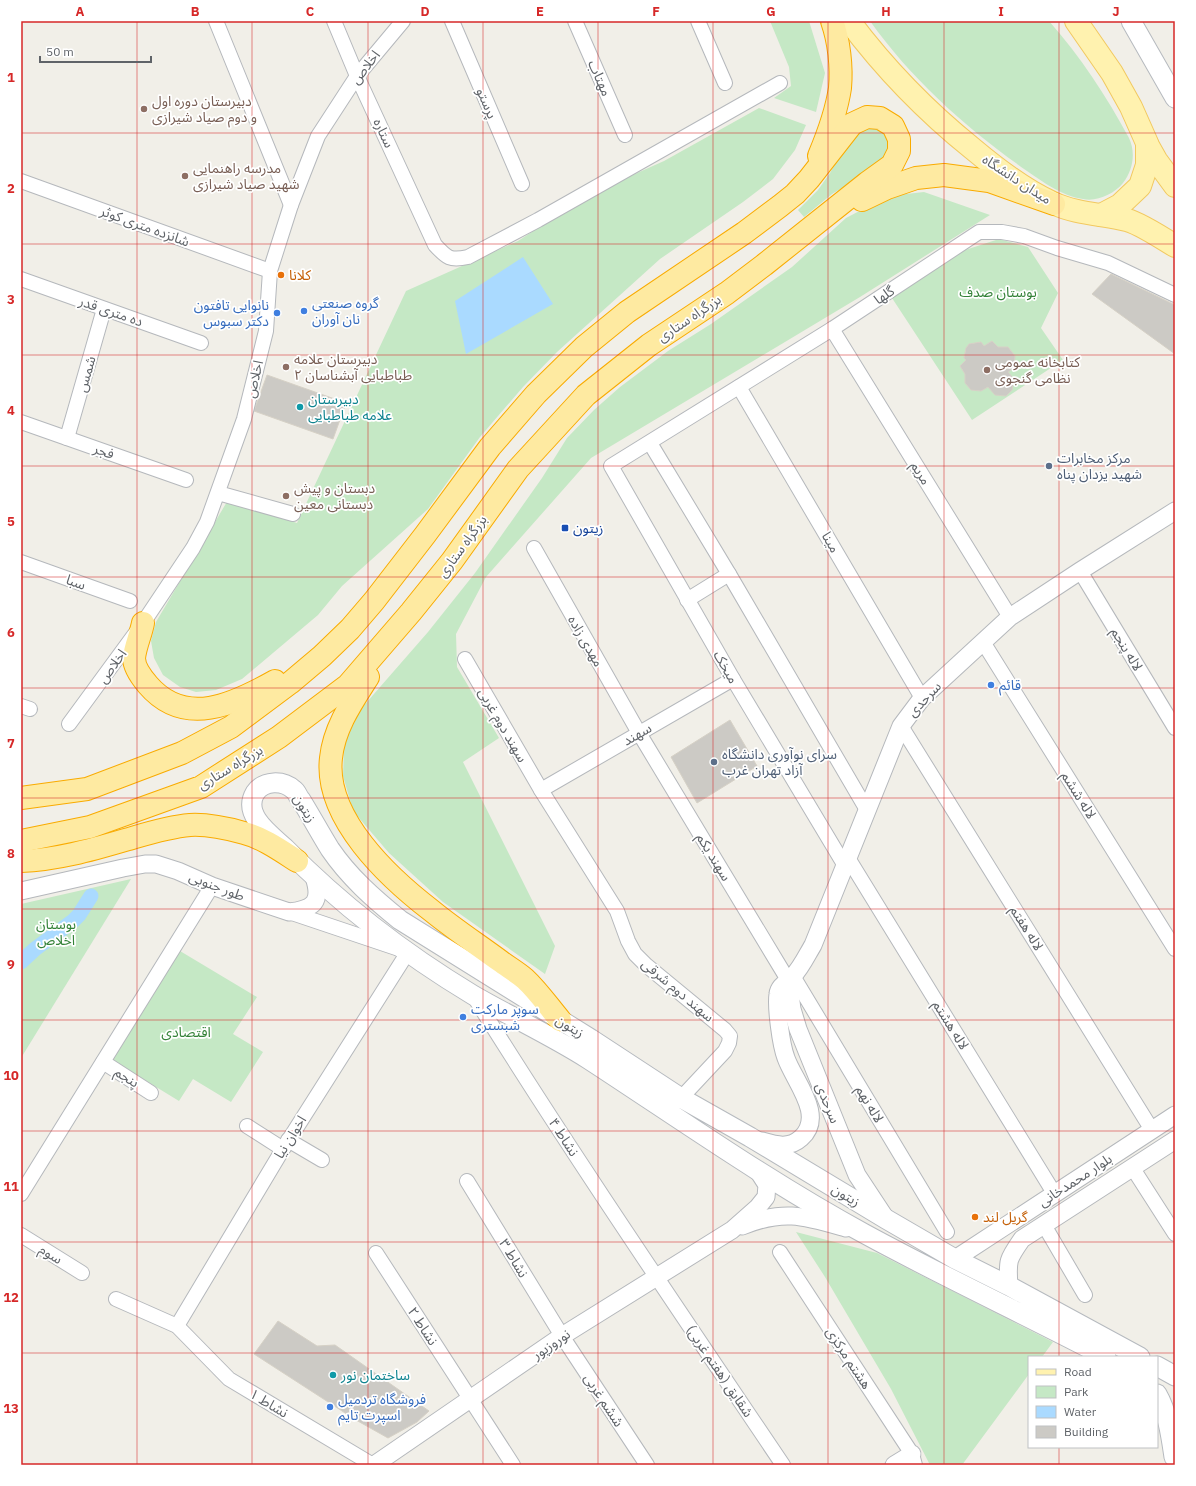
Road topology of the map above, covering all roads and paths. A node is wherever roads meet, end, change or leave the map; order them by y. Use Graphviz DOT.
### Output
graph roads {
  1 [pos="216,21"];
  2 [pos="334,21"];
  3 [pos="403,21"];
  4 [pos="452,21"];
  5 [pos="575,21"];
  6 [pos="698,21"];
  7 [pos="832,21"];
  8 [pos="849,21"];
  9 [pos="1076,21"];
  10 [pos="1088,21"];
  11 [pos="1132,21"];
  12 [pos="1112,73"];
  13 [pos="357,76"];
  14 [pos="724,83"];
  15 [pos="780,83"];
  16 [pos="1175,98"];
  17 [pos="625,135"];
  18 [pos="1147,143"];
  19 [pos="809,179"];
  20 [pos="21,181"];
  21 [pos="522,184"];
  22 [pos="1175,186"];
  23 [pos="1054,204"];
  24 [pos="291,205"];
  25 [pos="1101,215"];
  26 [pos="811,229"];
  27 [pos="1175,246"];
  28 [pos="270,271"];
  29 [pos="21,279"];
  30 [pos="1175,295"];
  31 [pos="104,309"];
  32 [pos="832,329"];
  33 [pos="201,343"];
  34 [pos="739,387"];
  35 [pos="21,422"];
  36 [pos="67,438"];
  37 [pos="650,443"];
  38 [pos="611,466"];
  39 [pos="186,480"];
  40 [pos="218,493"];
  41 [pos="1175,511"];
  42 [pos="293,514"];
  43 [pos="534,548"];
  44 [pos="22,564"];
  45 [pos="1080,571"];
  46 [pos="729,574"];
  47 [pos="687,600"];
  48 [pos="130,601"];
  49 [pos="411,612"];
  50 [pos="1010,617"];
  51 [pos="144,623"];
  52 [pos="983,642"];
  53 [pos="322,656"];
  54 [pos="465,659"];
  55 [pos="733,679"];
  56 [pos="922,698"];
  57 [pos="69,724"];
  58 [pos="901,726"];
  59 [pos="1175,728"];
  60 [pos="639,733"];
  61 [pos="21,784"];
  62 [pos="87,789"];
  63 [pos="541,790"];
  64 [pos="21,798"];
  65 [pos="867,810"];
  66 [pos="21,841"];
  67 [pos="21,861"];
  68 [pos="297,861"];
  69 [pos="846,862"];
  70 [pos="314,877"];
  71 [pos="212,886"];
  72 [pos="21,890"];
  73 [pos="289,912"];
  74 [pos="1175,949"];
  75 [pos="408,952"];
  76 [pos="791,978"];
  77 [pos="473,995"];
  78 [pos="560,1020"];
  79 [pos="103,1062"];
  80 [pos="151,1093"];
  81 [pos="681,1098"];
  82 [pos="1175,1115"];
  83 [pos="247,1126"];
  84 [pos="1152,1130"];
  85 [pos="750,1137"];
  86 [pos="1175,1140"];
  87 [pos="286,1144"];
  88 [pos="322,1160"];
  89 [pos="1132,1167"];
  90 [pos="758,1172"];
  91 [pos="25,1179"];
  92 [pos="467,1181"];
  93 [pos="1054,1193"];
  94 [pos="21,1194"];
  95 [pos="1020,1216"];
  96 [pos="886,1219"];
  97 [pos="1037,1229"];
  98 [pos="732,1230"];
  99 [pos="947,1232"];
  100 [pos="865,1234"];
  101 [pos="1175,1234"];
  102 [pos="21,1235"];
  103 [pos="780,1252"];
  104 [pos="376,1253"];
  105 [pos="955,1259"];
  106 [pos="82,1273"];
  107 [pos="657,1277"];
  108 [pos="1009,1286"];
  109 [pos="1085,1294"];
  110 [pos="116,1299"];
  111 [pos="177,1326"];
  112 [pos="562,1336"];
  113 [pos="1104,1356"];
  114 [pos="1138,1356"];
  115 [pos="1158,1367"];
  116 [pos="1175,1376"];
  117 [pos="1158,1387"];
  118 [pos="1158,1396"];
  119 [pos="471,1398"];
  120 [pos="1175,1398"];
  121 [pos="1173,1458"];
  122 [pos="913,1459"];
  123 [pos="373,1465"];
  124 [pos="513,1465"];
  125 [pos="646,1465"];
  126 [pos="782,1465"];
  127 [pos="894,1465"];
  1 -- 24 [label="street"];
  2 -- 13 [label="street, ستاره"];
  3 -- 13 [label="street, اخلاص"];
  4 -- 21 [label="street, پرستو"];
  5 -- 17 [label="street, مهتاب"];
  6 -- 14 [label="street"];
  7 -- 19 [label="highway"];
  8 -- 23 [label="main road, میدان دانشگاه"];
  9 -- 12 [label="main road"];
  10 -- 12 [label="main road"];
  11 -- 16 [label="main road"];
  12 -- 18 [label="main road"];
  13 -- 15 [label="street, ستاره"];
  13 -- 24 [label="street, اخلاص"];
  18 -- 22 [label="main road"];
  18 -- 25 [label="main road"];
  19 -- 26 [label="highway, بزرگراه ستاری"];
  19 -- 53 [label="highway"];
  20 -- 28 [label="street, شانزده متری کوثر"];
  23 -- 25 [label="main road, میدان دانشگاه"];
  23 -- 26 [label="highway"];
  24 -- 28 [label="street, اخلاص"];
  25 -- 27 [label="main road, میدان دانشگاه"];
  26 -- 49 [label="highway, بزرگراه ستاری"];
  28 -- 40 [label="street, اخلاص"];
  29 -- 31 [label="street, ده متری قدر"];
  30 -- 32 [label="street, گلها"];
  31 -- 33 [label="street, ده متری قدر"];
  31 -- 36 [label="street, شمس"];
  32 -- 34 [label="street, گلها"];
  32 -- 50 [label="street, مریم"];
  34 -- 37 [label="street, گلها"];
  34 -- 56 [label="street, مینا"];
  35 -- 36 [label="street, فجر"];
  36 -- 39 [label="street, فجر"];
  37 -- 38 [label="street, گلها"];
  37 -- 46 [label="street"];
  38 -- 47 [label="street, میخک"];
  40 -- 42 [label="street"];
  40 -- 51 [label="street, اخلاص"];
  41 -- 45 [label="street, سرحدی"];
  43 -- 60 [label="street, مهدی زاده"];
  44 -- 48 [label="street, سبا"];
  45 -- 50 [label="street, سرحدی"];
  45 -- 59 [label="street, لاله پنجم"];
  46 -- 47 [label="street"];
  46 -- 65 [label="street"];
  47 -- 55 [label="street, میخک"];
  49 -- 66 [label="highway, بزرگراه ستاری"];
  49 -- 78 [label="highway"];
  50 -- 52 [label="street, سرحدی"];
  51 -- 53 [label="highway"];
  51 -- 57 [label="street, اخلاص"];
  52 -- 56 [label="street, سرحدی"];
  52 -- 74 [label="street, لاله ششم"];
  53 -- 62 [label="highway"];
  54 -- 63 [label="street, سهند دوم غربی"];
  55 -- 60 [label="street, سهند"];
  55 -- 69 [label="street, میخک"];
  56 -- 58 [label="street, سرحدی"];
  58 -- 65 [label="street, سرحدی"];
  58 -- 84 [label="street, لاله هفتم"];
  60 -- 63 [label="street, سهند"];
  60 -- 76 [label="street, سهند يكم"];
  61 -- 62 [label="highway"];
  62 -- 64 [label="highway"];
  63 -- 81 [label="street, سهند دوم شرقی"];
  65 -- 69 [label="street, سرحدی"];
  67 -- 68 [label="highway"];
  68 -- 70 [label="main road, زیتون"];
  68 -- 78 [label="main road, زیتون"];
  69 -- 76 [label="street, سرحدی"];
  69 -- 93 [label="street, لاله هشتم"];
  70 -- 73 [label="street"];
  70 -- 75 [label="main road, زیتون"];
  71 -- 72 [label="street, طور جنوبی"];
  71 -- 73 [label="street, طور جنوبی"];
  71 -- 79 [label="street"];
  73 -- 75 [label="street, طور جنوبی"];
  75 -- 77 [label="main road, زیتون"];
  75 -- 87 [label="street, اخوان نیا"];
  76 -- 85 [label="street, سرحدی"];
  76 -- 96 [label="street, سرحدی"];
  76 -- 99 [label="street, لاله نهم"];
  77 -- 90 [label="main road, زیتون"];
  77 -- 107 [label="street, نشاط ۴"];
  78 -- 81 [label="main road, زیتون"];
  79 -- 80 [label="street, پنجم"];
  79 -- 91 [label="street"];
  81 -- 85 [label="main road, زیتون"];
  82 -- 84 [label="street, بلوار محمدخانی"];
  83 -- 87 [label="street"];
  84 -- 93 [label="street, بلوار محمدخانی"];
  85 -- 96 [label="main road, زیتون"];
  86 -- 89 [label="street, بلوار محمدخانی"];
  87 -- 88 [label="street"];
  87 -- 111 [label="street, اخوان نیا"];
  89 -- 97 [label="street, بلوار محمدخانی"];
  89 -- 101 [label="street"];
  90 -- 98 [label="street, نوروزپور"];
  90 -- 100 [label="main road, زیتون"];
  91 -- 94 [label="street"];
  92 -- 112 [label="street, نشاط ۳"];
  93 -- 95 [label="street, بلوار محمدخانی"];
  95 -- 97 [label="street"];
  95 -- 105 [label="street, بلوار محمدخانی"];
  96 -- 105 [label="main road, زیتون"];
  97 -- 108 [label="street, بلوار محمدخانی"];
  97 -- 109 [label="street"];
  98 -- 100 [label="street, نوروزپور"];
  98 -- 107 [label="street, نوروزپور"];
  100 -- 113 [label="main road, زیتون"];
  102 -- 106 [label="street, سوم"];
  103 -- 122 [label="street, هشتم مرکزی"];
  104 -- 119 [label="street, نشاط ۲"];
  105 -- 108 [label="main road, زیتون"];
  107 -- 112 [label="street, نوروزپور"];
  107 -- 126 [label="street, شقایق (هفتم غربی)"];
  108 -- 114 [label="main road, زیتون"];
  110 -- 111 [label="street"];
  111 -- 123 [label="street, نشاط ۱"];
  112 -- 119 [label="street, نوروزپور"];
  112 -- 125 [label="street, ششم غربی"];
  115 -- 116 [label="main road"];
  117 -- 120 [label="main road"];
  118 -- 121 [label="main road"];
  119 -- 123 [label="street, نوروزپور"];
  119 -- 124 [label="street, نشاط ۲"];
  122 -- 127 [label="street"];
}
